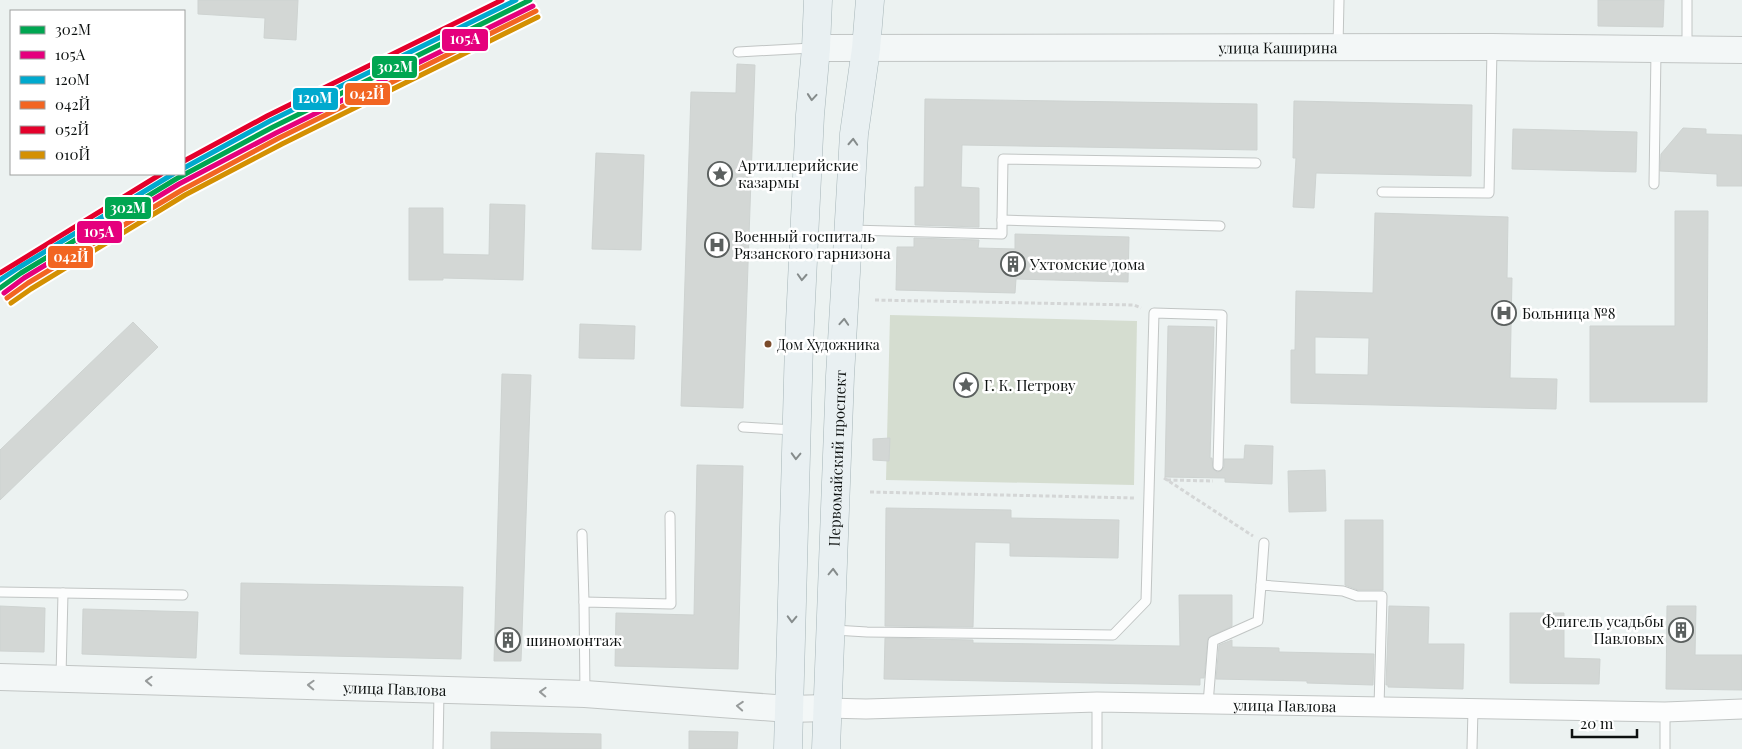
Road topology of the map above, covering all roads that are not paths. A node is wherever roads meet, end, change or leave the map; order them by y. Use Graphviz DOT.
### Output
graph roads {
  1 [pos="818,0"];
  2 [pos="870,0"];
  3 [pos="1339,0"];
  4 [pos="1687,0"];
  5 [pos="1492,47"];
  6 [pos="816,48"];
  7 [pos="866,49"];
  8 [pos="1338,49"];
  9 [pos="1656,49"];
  10 [pos="1687,49"];
  11 [pos="1742,50"];
  12 [pos="738,52"];
  13 [pos="1256,163"];
  14 [pos="1654,184"];
  15 [pos="1382,192"];
  16 [pos="1002,220"];
  17 [pos="1220,226"];
  18 [pos="850,230"];
  19 [pos="743,427"];
  20 [pos="797,430"];
  21 [pos="1218,466"];
  22 [pos="670,516"];
  23 [pos="582,534"];
  24 [pos="1264,543"];
  25 [pos="1261,584"];
  26 [pos="0,592"];
  27 [pos="63,593"];
  28 [pos="183,595"];
  29 [pos="584,602"];
  30 [pos="831,630"];
  31 [pos="0,677"];
  32 [pos="61,678"];
  33 [pos="439,688"];
  34 [pos="585,694"];
  35 [pos="1097,702"];
  36 [pos="1208,704"];
  37 [pos="1379,707"];
  38 [pos="828,708"];
  39 [pos="789,709"];
  40 [pos="1473,709"];
  41 [pos="1742,709"];
  42 [pos="1665,712"];
  43 [pos="438,749"];
  44 [pos="788,749"];
  45 [pos="826,749"];
  46 [pos="1098,749"];
  47 [pos="1472,749"];
  48 [pos="1665,749"];
  1 -- 6 [label="main road"];
  2 -- 7 [label="main road, Первомайский проспект"];
  3 -- 8 [label="lane"];
  4 -- 10 [label="lane"];
  5 -- 8 [label="main road, улица Каширина"];
  5 -- 9 [label="main road, улица Каширина"];
  5 -- 15 [label="lane"];
  6 -- 7 [label="main road, улица Каширина"];
  6 -- 12 [label="lane"];
  6 -- 20 [label="main road, one-way"];
  7 -- 8 [label="main road, улица Каширина"];
  18 -- 7 [label="main road, Первомайский проспект, one-way"];
  9 -- 10 [label="main road, улица Каширина"];
  9 -- 14 [label="lane"];
  10 -- 11 [label="main road, улица Каширина"];
  13 -- 16 [label="lane"];
  16 -- 17 [label="lane"];
  16 -- 18 [label="lane"];
  30 -- 18 [label="main road, Первомайский проспект, one-way"];
  19 -- 20 [label="lane"];
  20 -- 39 [label="main road, one-way"];
  21 -- 30 [label="lane"];
  22 -- 29 [label="lane"];
  23 -- 29 [label="lane"];
  24 -- 25 [label="lane"];
  25 -- 36 [label="lane"];
  25 -- 37 [label="lane"];
  26 -- 27 [label="lane"];
  27 -- 28 [label="lane"];
  27 -- 32 [label="lane"];
  29 -- 34 [label="lane"];
  30 -- 38 [label="main road, Первомайский проспект"];
  31 -- 32 [label="main road, улица Павлова"];
  33 -- 32 [label="main road, улица Павлова, one-way"];
  34 -- 33 [label="main road, улица Павлова, one-way"];
  33 -- 43 [label="lane"];
  39 -- 34 [label="main road, улица Павлова, one-way"];
  35 -- 36 [label="street, улица Павлова"];
  35 -- 38 [label="street, улица Павлова"];
  35 -- 46 [label="lane"];
  36 -- 37 [label="street, улица Павлова"];
  37 -- 40 [label="street, улица Павлова"];
  38 -- 39 [label="main road"];
  38 -- 45 [label="main road, Первомайский проспект"];
  39 -- 44 [label="main road"];
  40 -- 42 [label="street, улица Павлова"];
  40 -- 47 [label="lane"];
  41 -- 42 [label="street, улица Павлова"];
  42 -- 48 [label="lane"];
}
